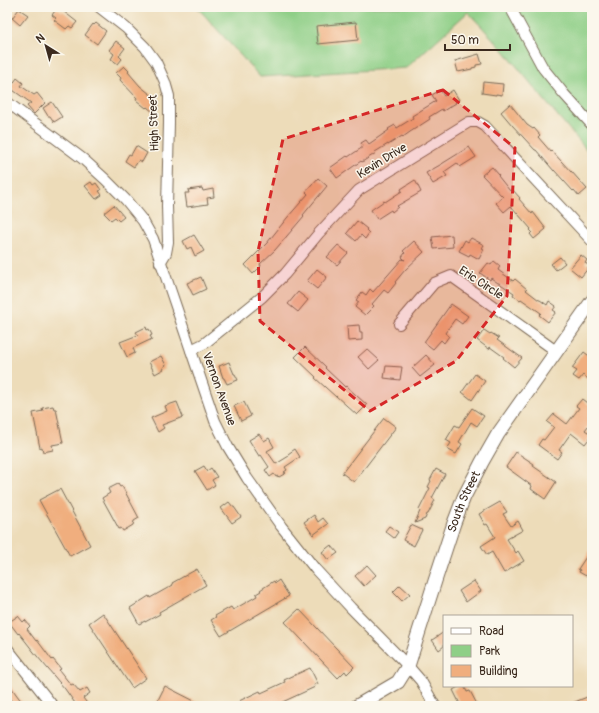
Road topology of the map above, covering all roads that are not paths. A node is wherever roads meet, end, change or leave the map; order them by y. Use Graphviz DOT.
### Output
graph roads {
  1 [pos="99,7"];
  2 [pos="510,7"];
  3 [pos="7,102"];
  4 [pos="592,125"];
  5 [pos="592,241"];
  6 [pos="160,263"];
  7 [pos="592,301"];
  8 [pos="399,324"];
  9 [pos="191,350"];
  10 [pos="556,351"];
  11 [pos="7,648"];
  12 [pos="408,666"];
  13 [pos="53,706"];
  14 [pos="357,706"];
  15 [pos="435,706"];
  1 -- 6 [label="street, High Street"];
  2 -- 4 [label="street"];
  3 -- 6 [label="street, Vernon Avenue"];
  5 -- 9 [label="street, Kevin Drive"];
  6 -- 9 [label="street, Vernon Avenue"];
  7 -- 10 [label="street, South Street"];
  8 -- 10 [label="street, Eric Circle"];
  9 -- 12 [label="street, Vernon Avenue"];
  10 -- 12 [label="street, South Street"];
  11 -- 13 [label="street"];
  12 -- 14 [label="street, South Street"];
  12 -- 15 [label="street, Vernon Avenue"];
}
